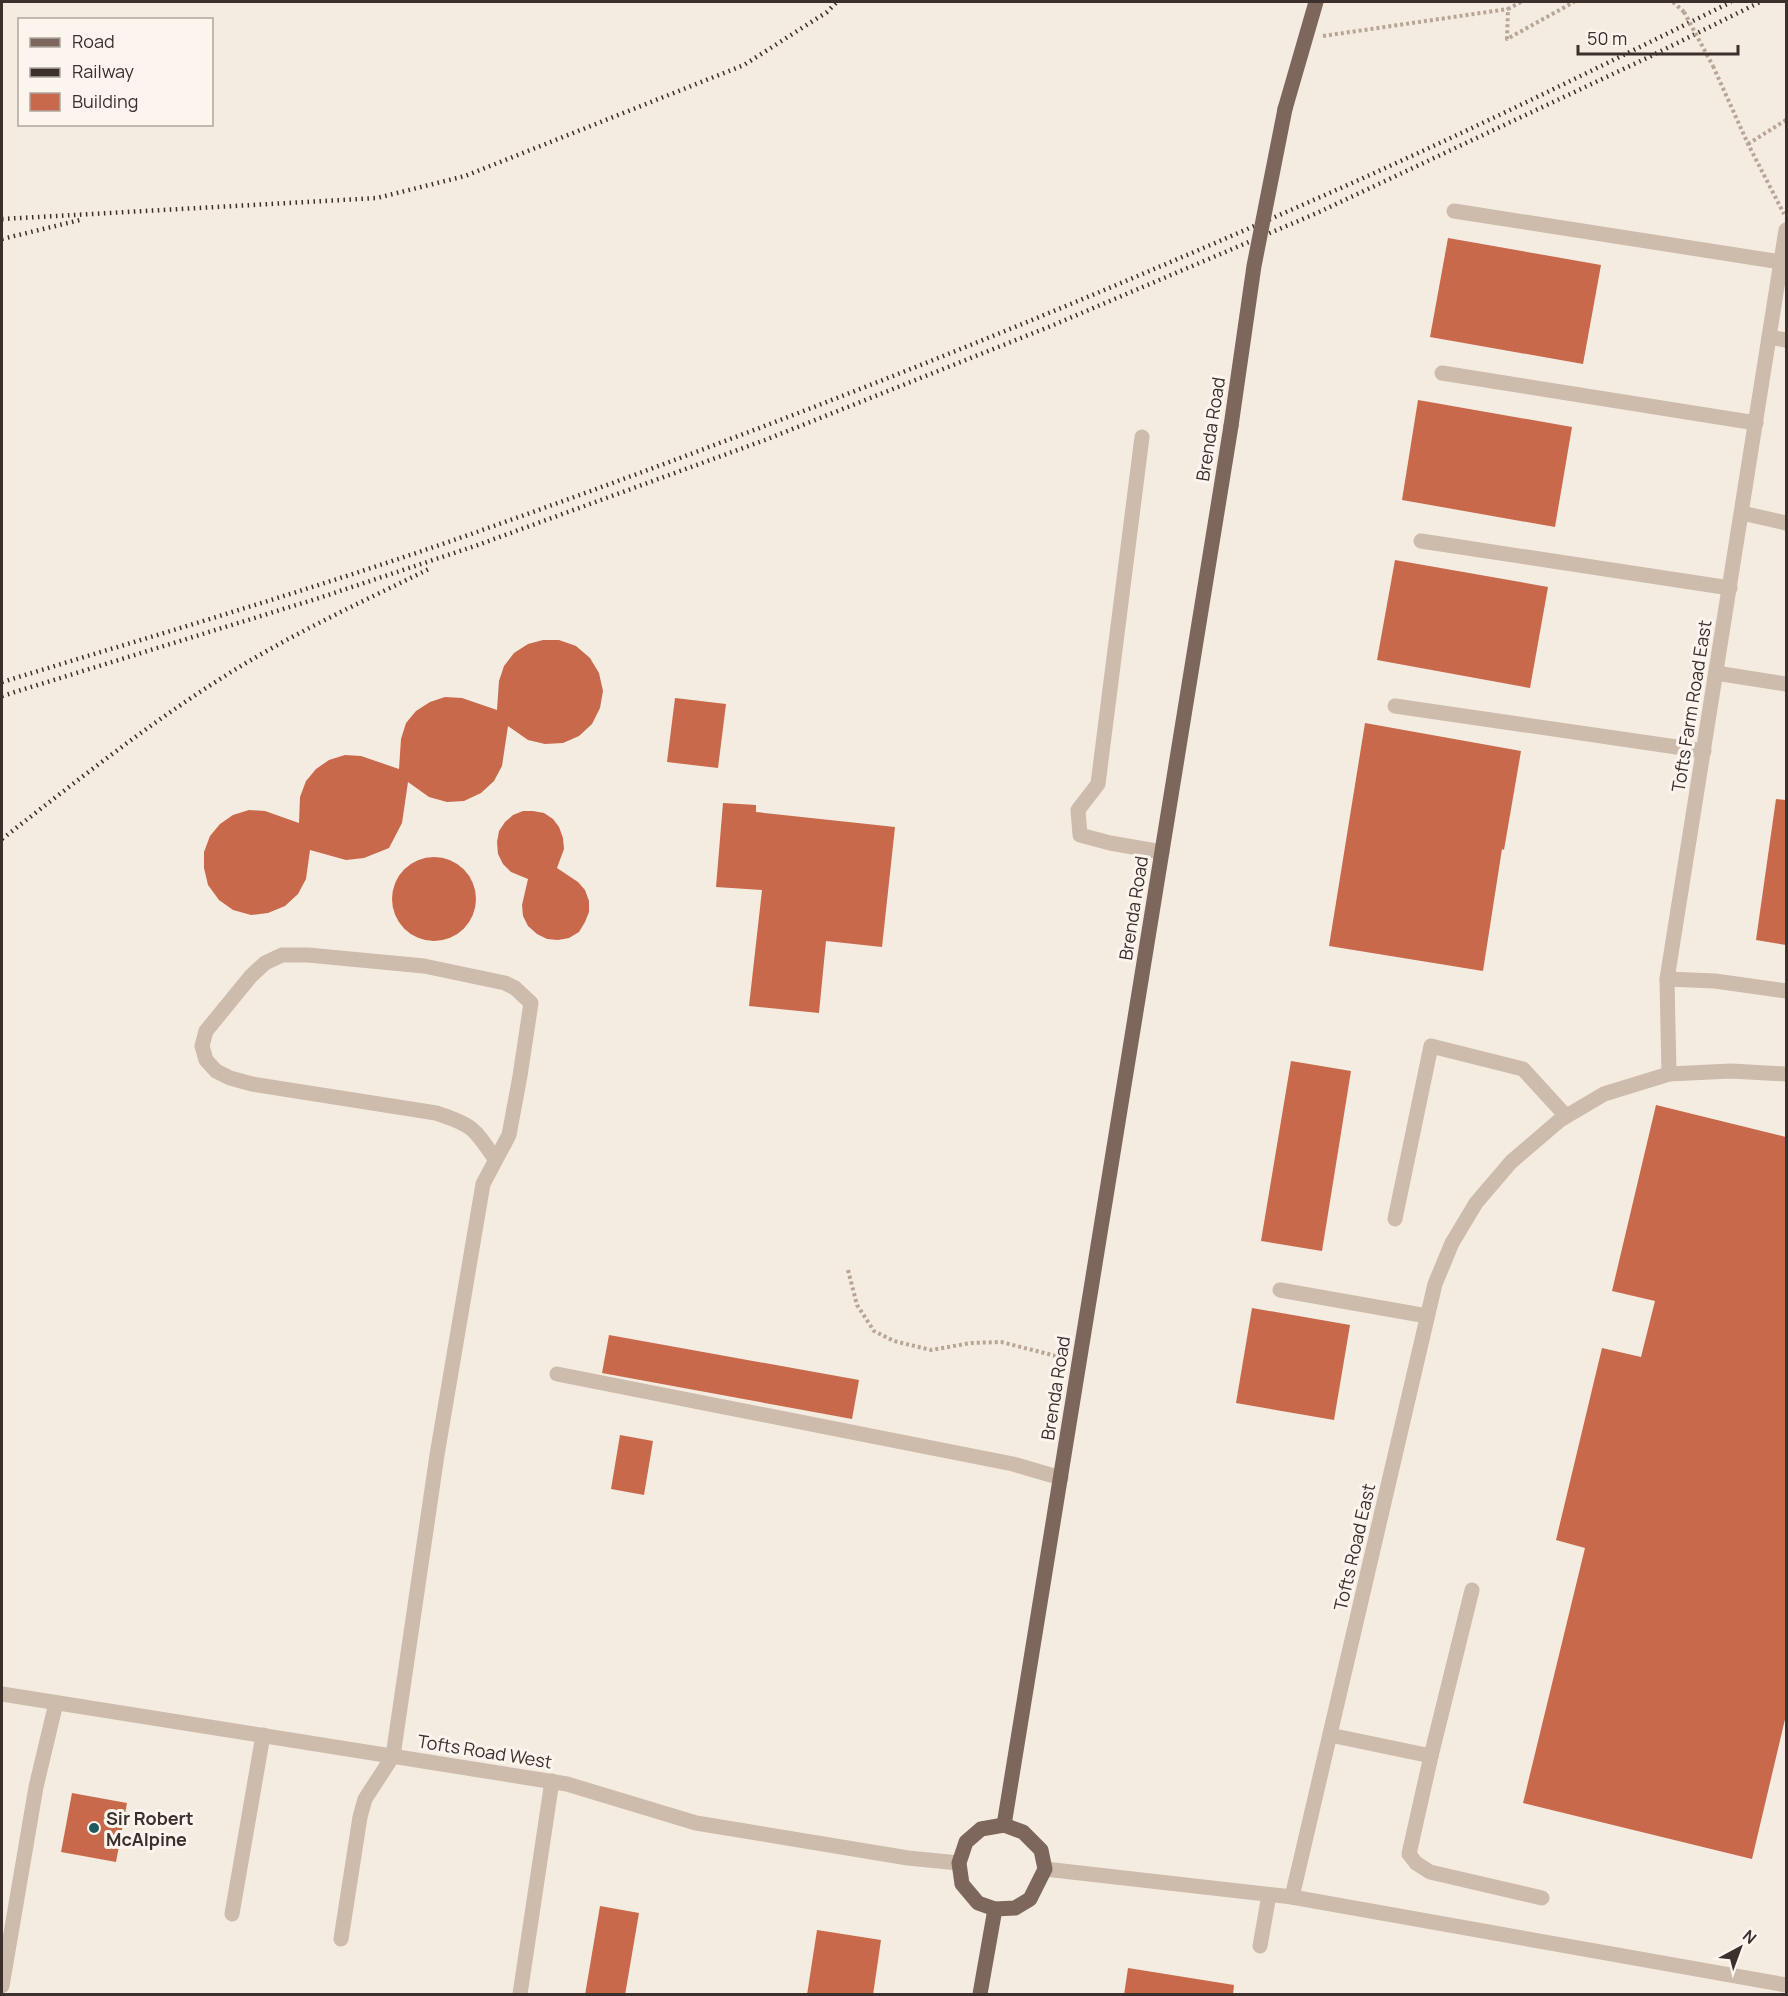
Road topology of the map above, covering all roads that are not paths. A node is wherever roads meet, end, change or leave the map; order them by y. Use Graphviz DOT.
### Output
graph roads {
  1 [pos="1316,2"];
  2 [pos="1454,211"];
  3 [pos="1786,230"];
  4 [pos="1784,265"];
  5 [pos="1769,337"];
  6 [pos="1786,340"];
  7 [pos="1442,373"];
  8 [pos="1756,423"];
  9 [pos="1142,436"];
  10 [pos="1742,513"];
  11 [pos="1786,523"];
  12 [pos="1421,541"];
  13 [pos="1730,588"];
  14 [pos="1716,673"];
  15 [pos="1786,684"];
  16 [pos="1395,706"];
  17 [pos="1704,751"];
  18 [pos="1162,852"];
  19 [pos="1667,979"];
  20 [pos="1786,991"];
  21 [pos="1670,1074"];
  22 [pos="1786,1074"];
  23 [pos="1566,1116"];
  24 [pos="495,1159"];
  25 [pos="1395,1219"];
  26 [pos="1280,1290"];
  27 [pos="1428,1316"];
  28 [pos="557,1374"];
  29 [pos="1061,1478"];
  30 [pos="1472,1590"];
  31 [pos="2,1694"];
  32 [pos="56,1703"];
  33 [pos="1330,1734"];
  34 [pos="263,1736"];
  35 [pos="393,1756"];
  36 [pos="1431,1756"];
  37 [pos="552,1781"];
  38 [pos="1004,1825"];
  39 [pos="959,1863"];
  40 [pos="1045,1869"];
  41 [pos="1269,1895"];
  42 [pos="1292,1897"];
  43 [pos="1542,1898"];
  44 [pos="995,1909"];
  45 [pos="232,1914"];
  46 [pos="341,1939"];
  47 [pos="1260,1946"];
  48 [pos="1786,1985"];
  49 [pos="2,1986"];
  50 [pos="520,1995"];
  51 [pos="980,1995"];
  1 -- 18 [label="main road, Brenda Road, bridge"];
  2 -- 4 [label="street"];
  3 -- 4 [label="street, Tofts Farm Road East"];
  4 -- 5 [label="street, Tofts Farm Road East"];
  5 -- 6 [label="street"];
  5 -- 8 [label="street, Tofts Farm Road East"];
  7 -- 8 [label="street"];
  8 -- 10 [label="street, Tofts Farm Road East"];
  9 -- 18 [label="street"];
  10 -- 11 [label="street"];
  10 -- 13 [label="street, Tofts Farm Road East"];
  12 -- 13 [label="street"];
  13 -- 14 [label="street, Tofts Farm Road East"];
  14 -- 15 [label="street"];
  14 -- 17 [label="street, Tofts Farm Road East"];
  16 -- 17 [label="street"];
  17 -- 19 [label="street, Tofts Farm Road East"];
  18 -- 29 [label="main road, Brenda Road"];
  19 -- 20 [label="street"];
  19 -- 21 [label="street, Tofts Farm Road East"];
  21 -- 22 [label="street"];
  21 -- 23 [label="street, Tofts Road East"];
  23 -- 25 [label="street"];
  23 -- 27 [label="street, Tofts Road East"];
  24 -- 24 [label="street"];
  24 -- 35 [label="street"];
  26 -- 27 [label="street"];
  27 -- 33 [label="street, Tofts Road East"];
  28 -- 29 [label="street"];
  29 -- 38 [label="main road, Brenda Road"];
  30 -- 36 [label="street"];
  31 -- 32 [label="street, Tofts Road West"];
  32 -- 34 [label="street, Tofts Road West"];
  32 -- 49 [label="street"];
  33 -- 36 [label="street"];
  33 -- 42 [label="street, Tofts Road East"];
  34 -- 35 [label="street, Tofts Road West"];
  34 -- 45 [label="street"];
  35 -- 37 [label="street, Tofts Road West"];
  35 -- 46 [label="street"];
  36 -- 43 [label="street"];
  37 -- 39 [label="street, Tofts Road West"];
  37 -- 50 [label="street"];
  38 -- 39 [label="main road"];
  38 -- 40 [label="main road"];
  39 -- 44 [label="main road"];
  40 -- 41 [label="street"];
  40 -- 44 [label="main road"];
  41 -- 42 [label="street"];
  41 -- 47 [label="street"];
  42 -- 48 [label="street"];
  44 -- 51 [label="main road"];
}
